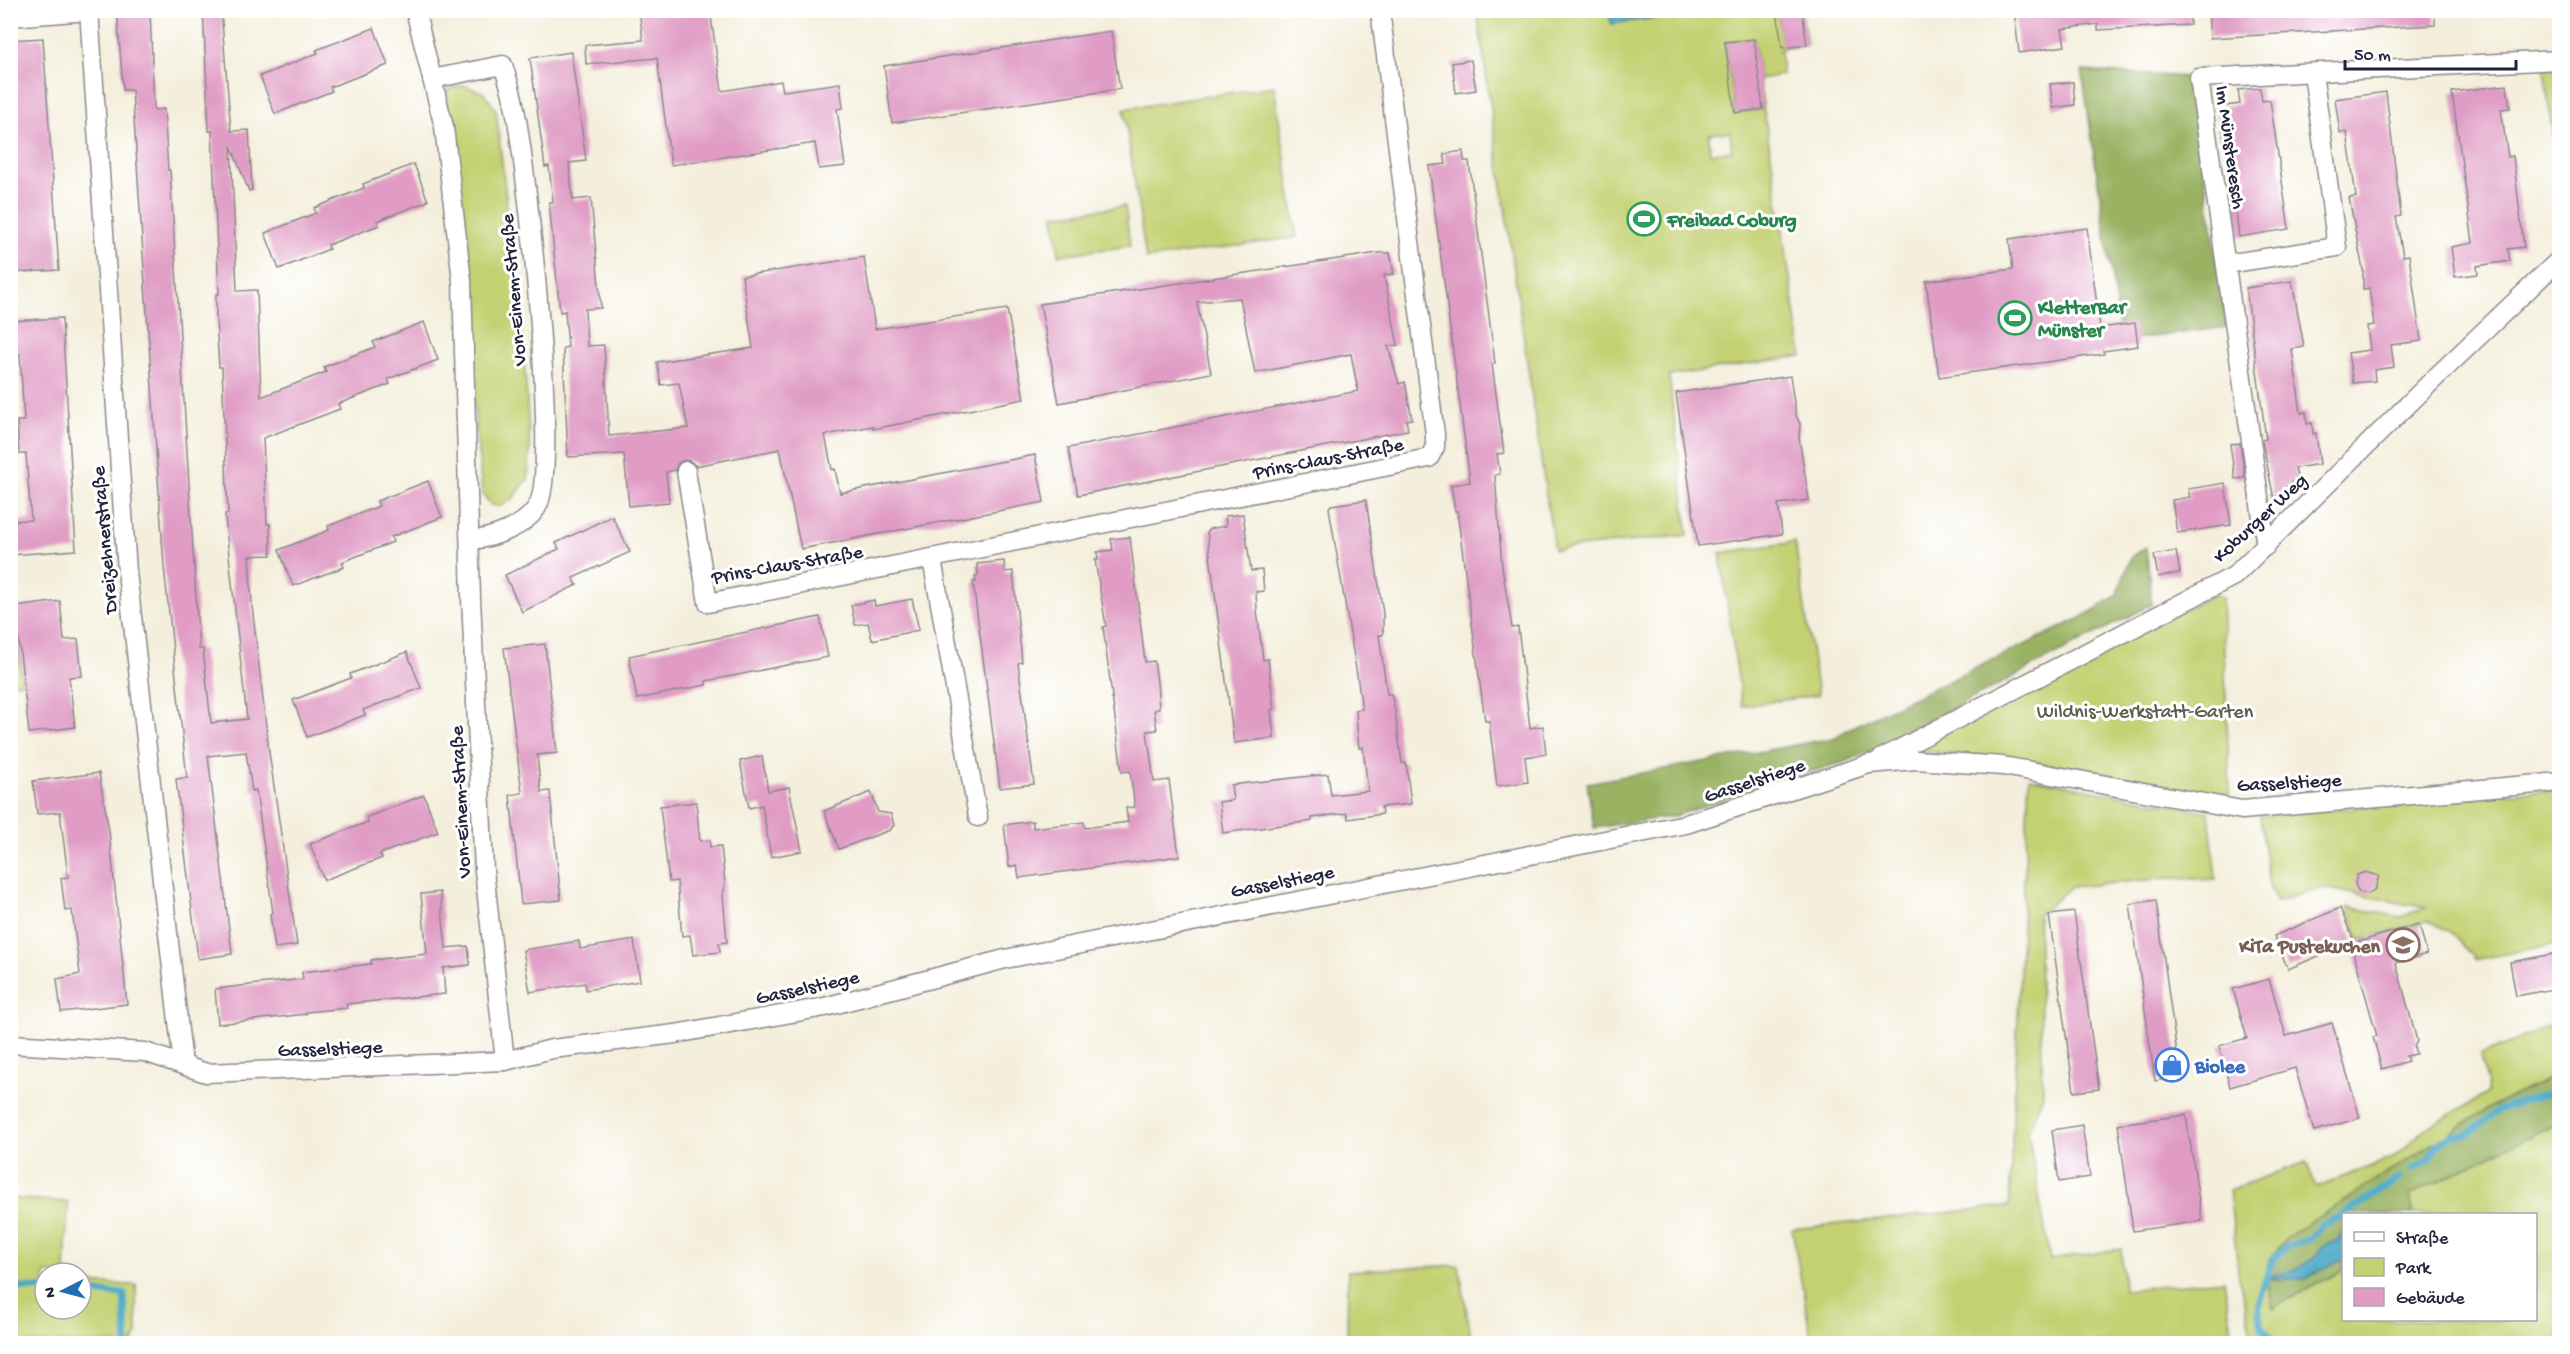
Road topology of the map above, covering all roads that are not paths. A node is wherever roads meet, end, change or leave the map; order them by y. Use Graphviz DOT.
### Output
graph roads {
  1 [pos="415,10"];
  2 [pos="1380,10"];
  3 [pos="89,11"];
  4 [pos="10,17"];
  5 [pos="2559,60"];
  6 [pos="2313,73"];
  7 [pos="432,79"];
  8 [pos="2559,259"];
  9 [pos="2226,264"];
  10 [pos="686,471"];
  11 [pos="470,540"];
  12 [pos="2266,546"];
  13 [pos="932,559"];
  14 [pos="1869,764"];
  15 [pos="2559,782"];
  16 [pos="978,817"];
  17 [pos="10,1044"];
  18 [pos="505,1061"];
  19 [pos="183,1065"];
  1 -- 7 [label="street, Von-Einem-Straße"];
  2 -- 13 [label="street, Prins-Claus-Straße"];
  3 -- 4 [label="street"];
  3 -- 19 [label="street, Dreizehnerstraße"];
  5 -- 6 [label="street, Im Münsteresch"];
  6 -- 9 [label="street"];
  6 -- 9 [label="street, Im Münsteresch"];
  7 -- 11 [label="street, Von-Einem-Straße"];
  7 -- 11 [label="street, Von-Einem-Straße"];
  8 -- 12 [label="street, Koburger Weg"];
  9 -- 12 [label="street, Im Münsteresch"];
  10 -- 13 [label="street, Prins-Claus-Straße"];
  11 -- 18 [label="street, Von-Einem-Straße"];
  12 -- 14 [label="street, Koburger Weg"];
  13 -- 16 [label="street"];
  14 -- 15 [label="street, Gasselstiege"];
  14 -- 18 [label="street, Gasselstiege"];
  17 -- 19 [label="street, Gasselstiege"];
  18 -- 19 [label="street, Gasselstiege"];
}
